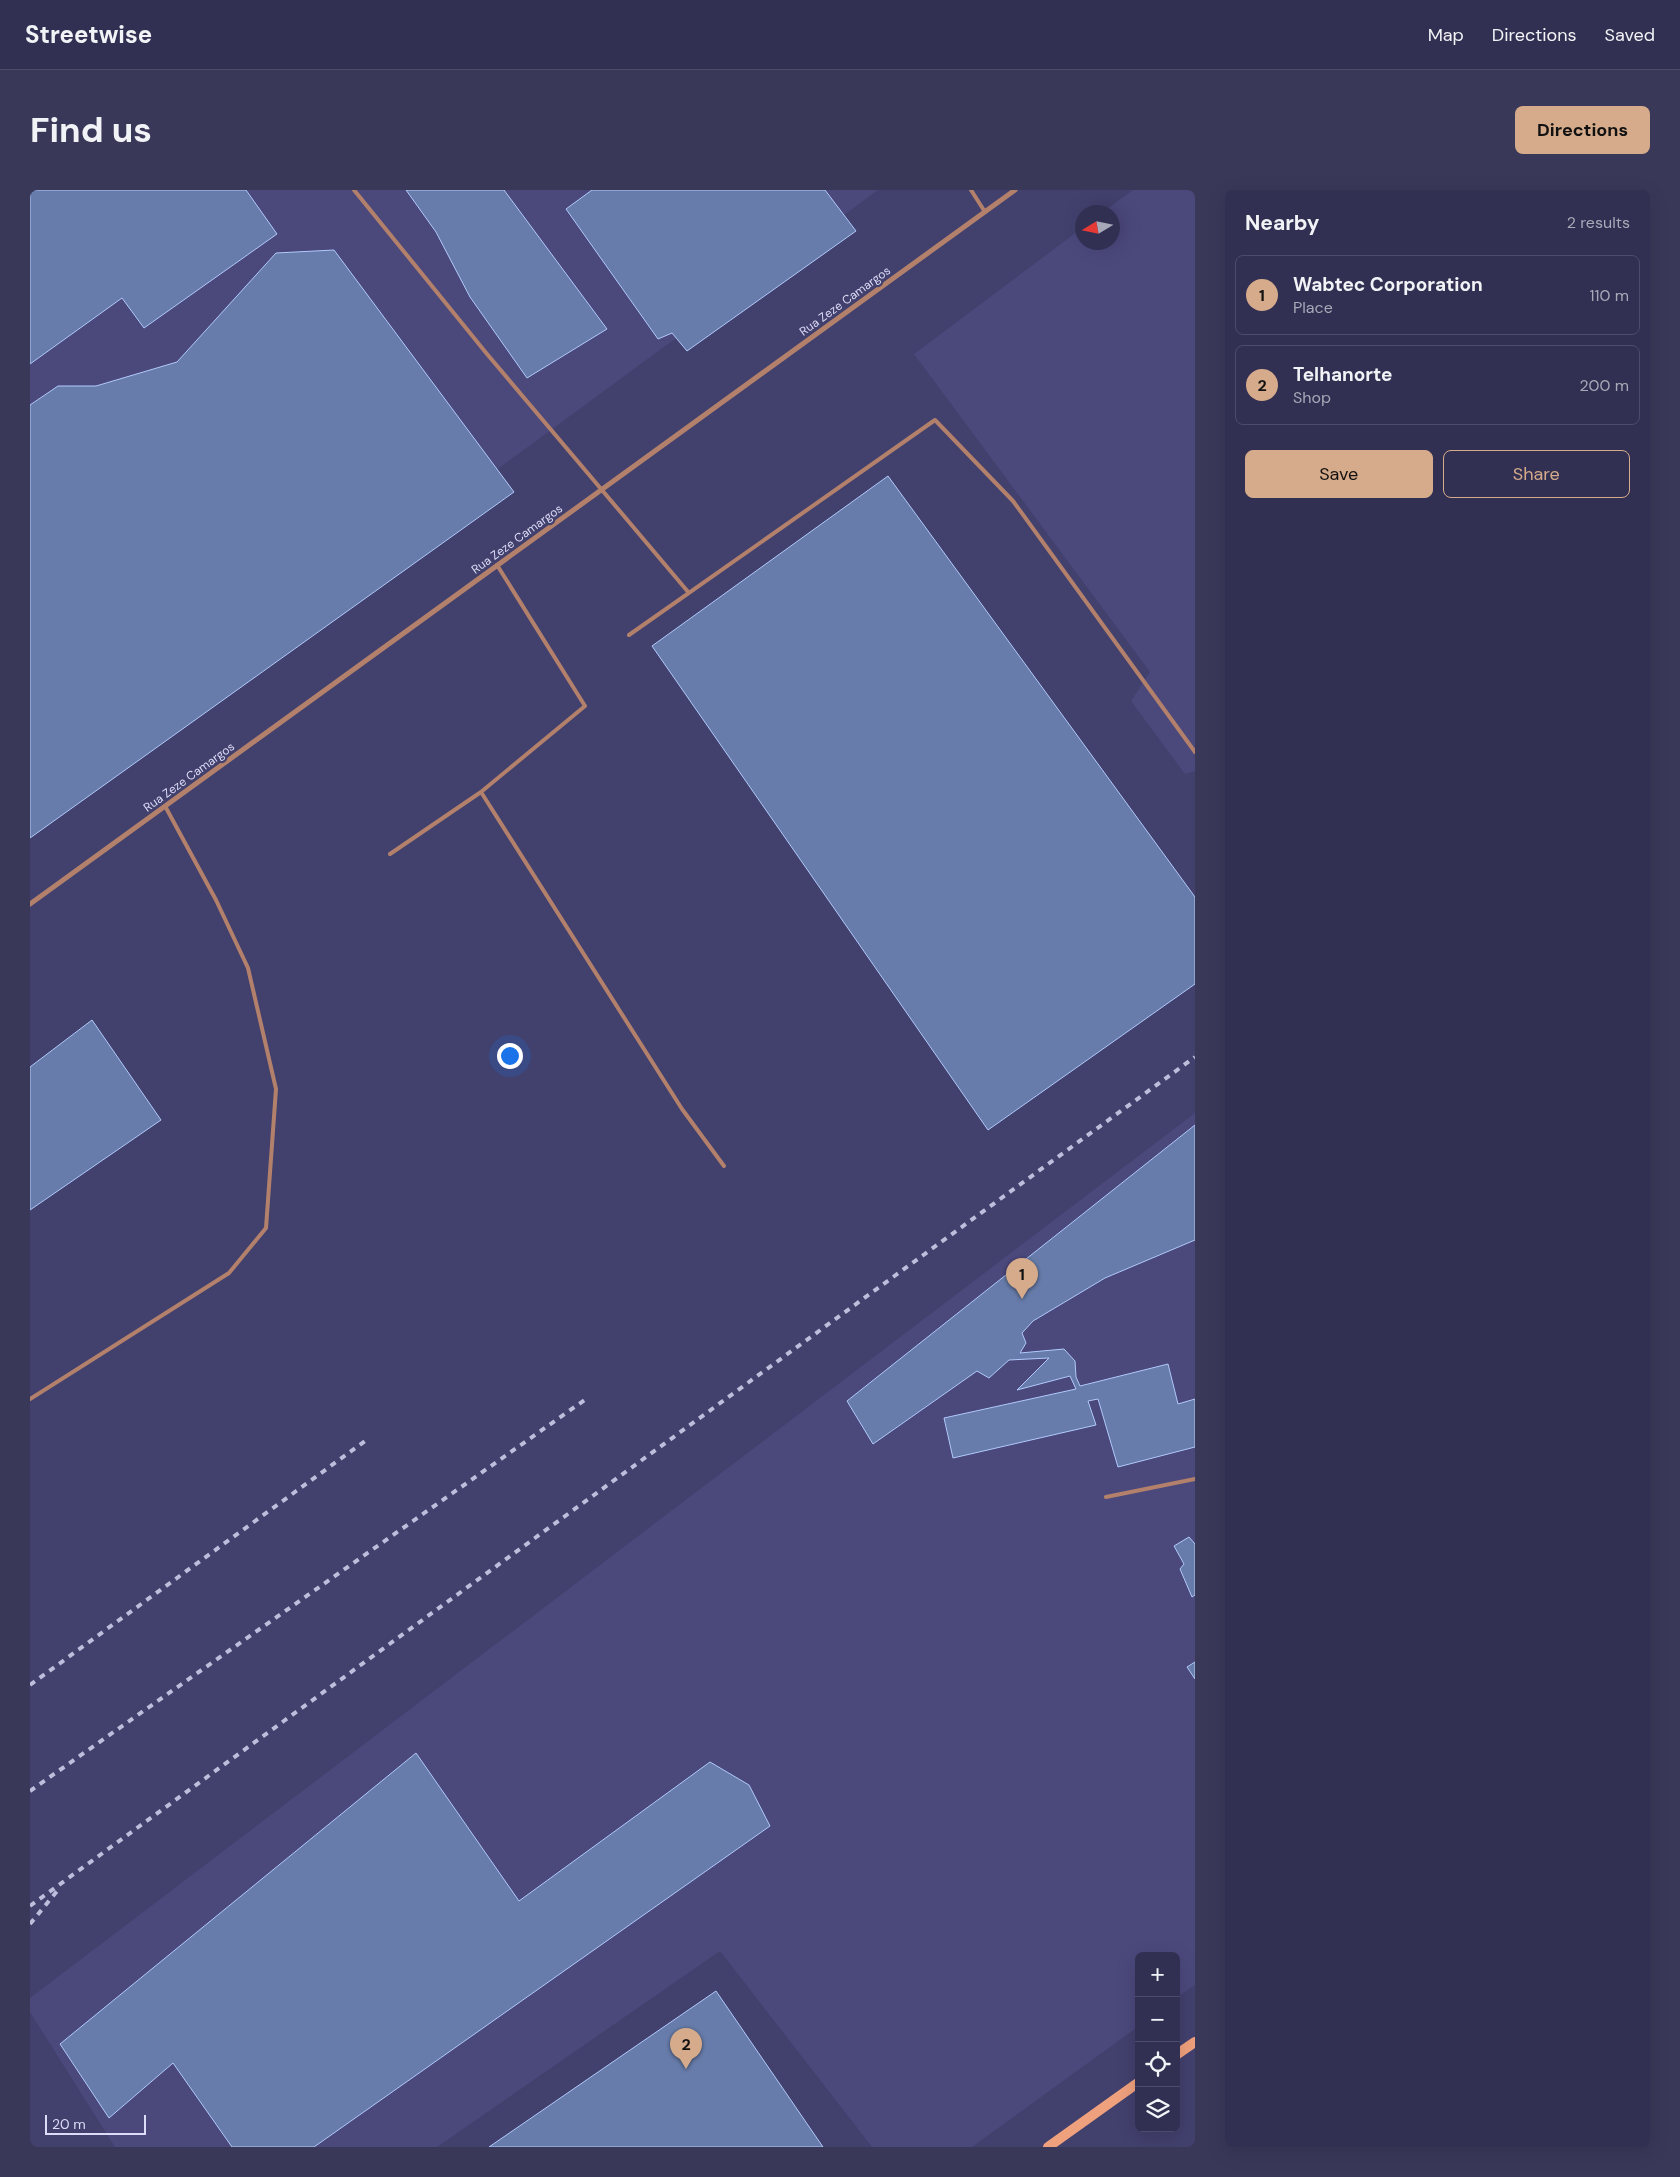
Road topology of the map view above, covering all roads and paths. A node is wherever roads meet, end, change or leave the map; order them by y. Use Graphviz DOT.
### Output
graph roads {
  1 [pos="354,190"];
  2 [pos="971,190"];
  3 [pos="1015,190"];
  4 [pos="985,212"];
  5 [pos="602,489"];
  6 [pos="497,565"];
  7 [pos="689,593"];
  8 [pos="629,636"];
  9 [pos="1195,752"];
  10 [pos="480,792"];
  11 [pos="165,806"];
  12 [pos="390,854"];
  13 [pos="30,904"];
  14 [pos="724,1166"];
  15 [pos="30,1399"];
  16 [pos="1195,1479"];
  17 [pos="1106,1496"];
  18 [pos="1195,2042"];
  19 [pos="1180,2052"];
  20 [pos="1135,2085"];
  21 [pos="1048,2147"];
  1 -- 5 [label="lane"];
  2 -- 4 [label="lane"];
  3 -- 4 [label="street, Rua Zeze Camargos"];
  4 -- 5 [label="street, Rua Zeze Camargos"];
  5 -- 6 [label="street, Rua Zeze Camargos"];
  5 -- 7 [label="lane"];
  6 -- 10 [label="lane"];
  6 -- 11 [label="street, Rua Zeze Camargos"];
  7 -- 8 [label="lane"];
  7 -- 9 [label="lane"];
  10 -- 12 [label="lane"];
  10 -- 14 [label="lane"];
  11 -- 13 [label="street, Rua Zeze Camargos"];
  11 -- 15 [label="lane"];
  16 -- 17 [label="lane"];
  18 -- 19 [label="main road"];
  20 -- 21 [label="main road"];
}
